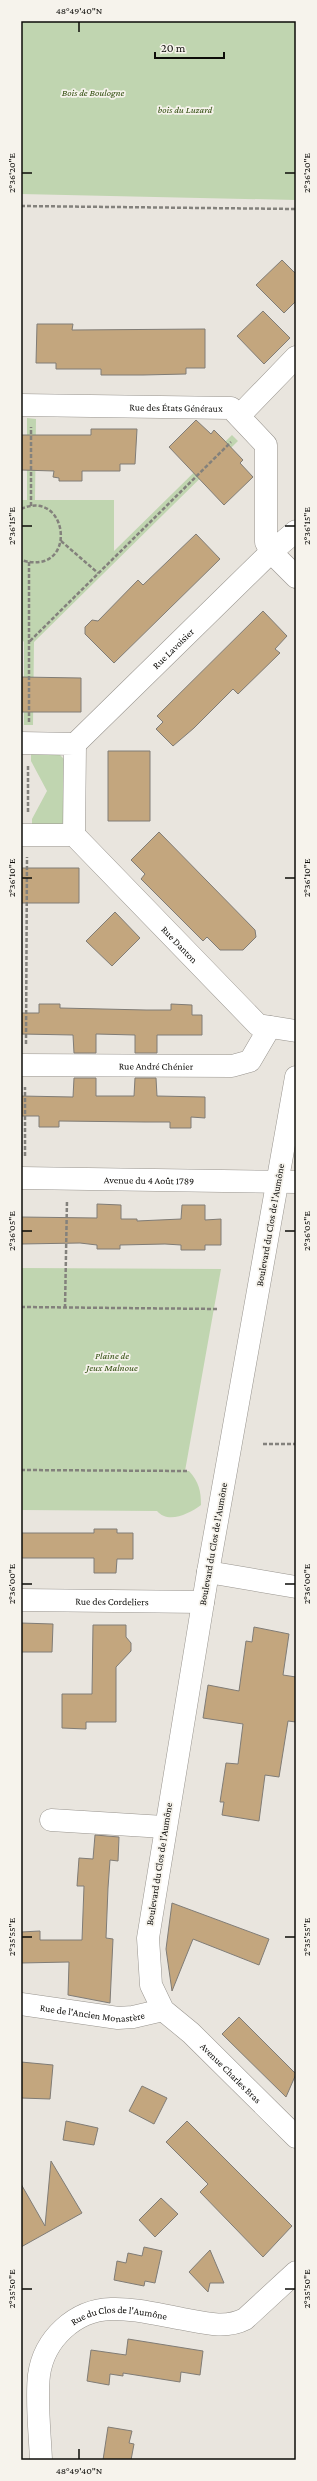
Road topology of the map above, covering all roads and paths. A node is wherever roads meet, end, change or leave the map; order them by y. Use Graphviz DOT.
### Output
graph roads {
  1 [pos="21,206"];
  2 [pos="296,209"];
  3 [pos="296,357"];
  4 [pos="26,405"];
  5 [pos="244,420"];
  6 [pos="31,506"];
  7 [pos="21,509"];
  8 [pos="296,531"];
  9 [pos="61,541"];
  10 [pos="271,552"];
  11 [pos="21,560"];
  12 [pos="29,562"];
  13 [pos="98,573"];
  14 [pos="296,577"];
  15 [pos="30,641"];
  16 [pos="25,743"];
  17 [pos="75,744"];
  18 [pos="24,835"];
  19 [pos="74,835"];
  20 [pos="270,1027"];
  21 [pos="296,1030"];
  22 [pos="23,1065"];
  23 [pos="296,1077"];
  24 [pos="23,1178"];
  25 [pos="67,1178"];
  26 [pos="287,1182"];
  27 [pos="21,1307"];
  28 [pos="65,1308"];
  29 [pos="218,1309"];
  30 [pos="263,1444"];
  31 [pos="296,1444"];
  32 [pos="21,1470"];
  33 [pos="189,1471"];
  34 [pos="208,1572"];
  35 [pos="296,1587"];
  36 [pos="21,1600"];
  37 [pos="202,1602"];
  38 [pos="51,1820"];
  39 [pos="164,1827"];
  40 [pos="21,2004"];
  41 [pos="163,2010"];
  42 [pos="296,2138"];
  43 [pos="296,2272"];
  44 [pos="40,2460"];
  1 -- 2 [label="path"];
  3 -- 5 [label="street"];
  4 -- 5 [label="street, Rue des États Généraux"];
  4 -- 6 [label="path"];
  5 -- 10 [label="street, Rue des États Généraux"];
  5 -- 13 [label="path"];
  6 -- 7 [label="path"];
  6 -- 9 [label="path"];
  8 -- 10 [label="street, Rue Lavoisier"];
  9 -- 12 [label="path"];
  9 -- 13 [label="path"];
  10 -- 14 [label="street"];
  10 -- 17 [label="street, Rue Lavoisier"];
  11 -- 12 [label="path"];
  12 -- 15 [label="path"];
  13 -- 15 [label="path"];
  15 -- 16 [label="path"];
  16 -- 17 [label="street"];
  16 -- 18 [label="path"];
  17 -- 19 [label="street"];
  18 -- 19 [label="street"];
  18 -- 22 [label="path"];
  19 -- 20 [label="street, Rue Danton"];
  20 -- 21 [label="street, Rue Danton"];
  20 -- 22 [label="street, Rue André Chénier"];
  22 -- 24 [label="path"];
  23 -- 26 [label="street, Boulevard du Clos de l'Aumône"];
  24 -- 25 [label="street, Avenue du 4 Août 1789"];
  25 -- 26 [label="street, Avenue du 4 Août 1789"];
  25 -- 28 [label="path"];
  26 -- 34 [label="street, Boulevard du Clos de l'Aumône"];
  27 -- 28 [label="path"];
  28 -- 29 [label="path"];
  30 -- 31 [label="path"];
  32 -- 33 [label="path"];
  34 -- 35 [label="street"];
  34 -- 37 [label="street, Boulevard du Clos de l'Aumône"];
  36 -- 37 [label="street, Rue des Cordeliers"];
  37 -- 39 [label="street, Boulevard du Clos de l'Aumône"];
  38 -- 39 [label="street"];
  39 -- 41 [label="street, Boulevard du Clos de l'Aumône"];
  40 -- 41 [label="street, Rue de l'Ancien Monastère"];
  41 -- 42 [label="street, Avenue Charles Bras"];
  43 -- 44 [label="street, Rue du Clos de l'Aumône"];
}
